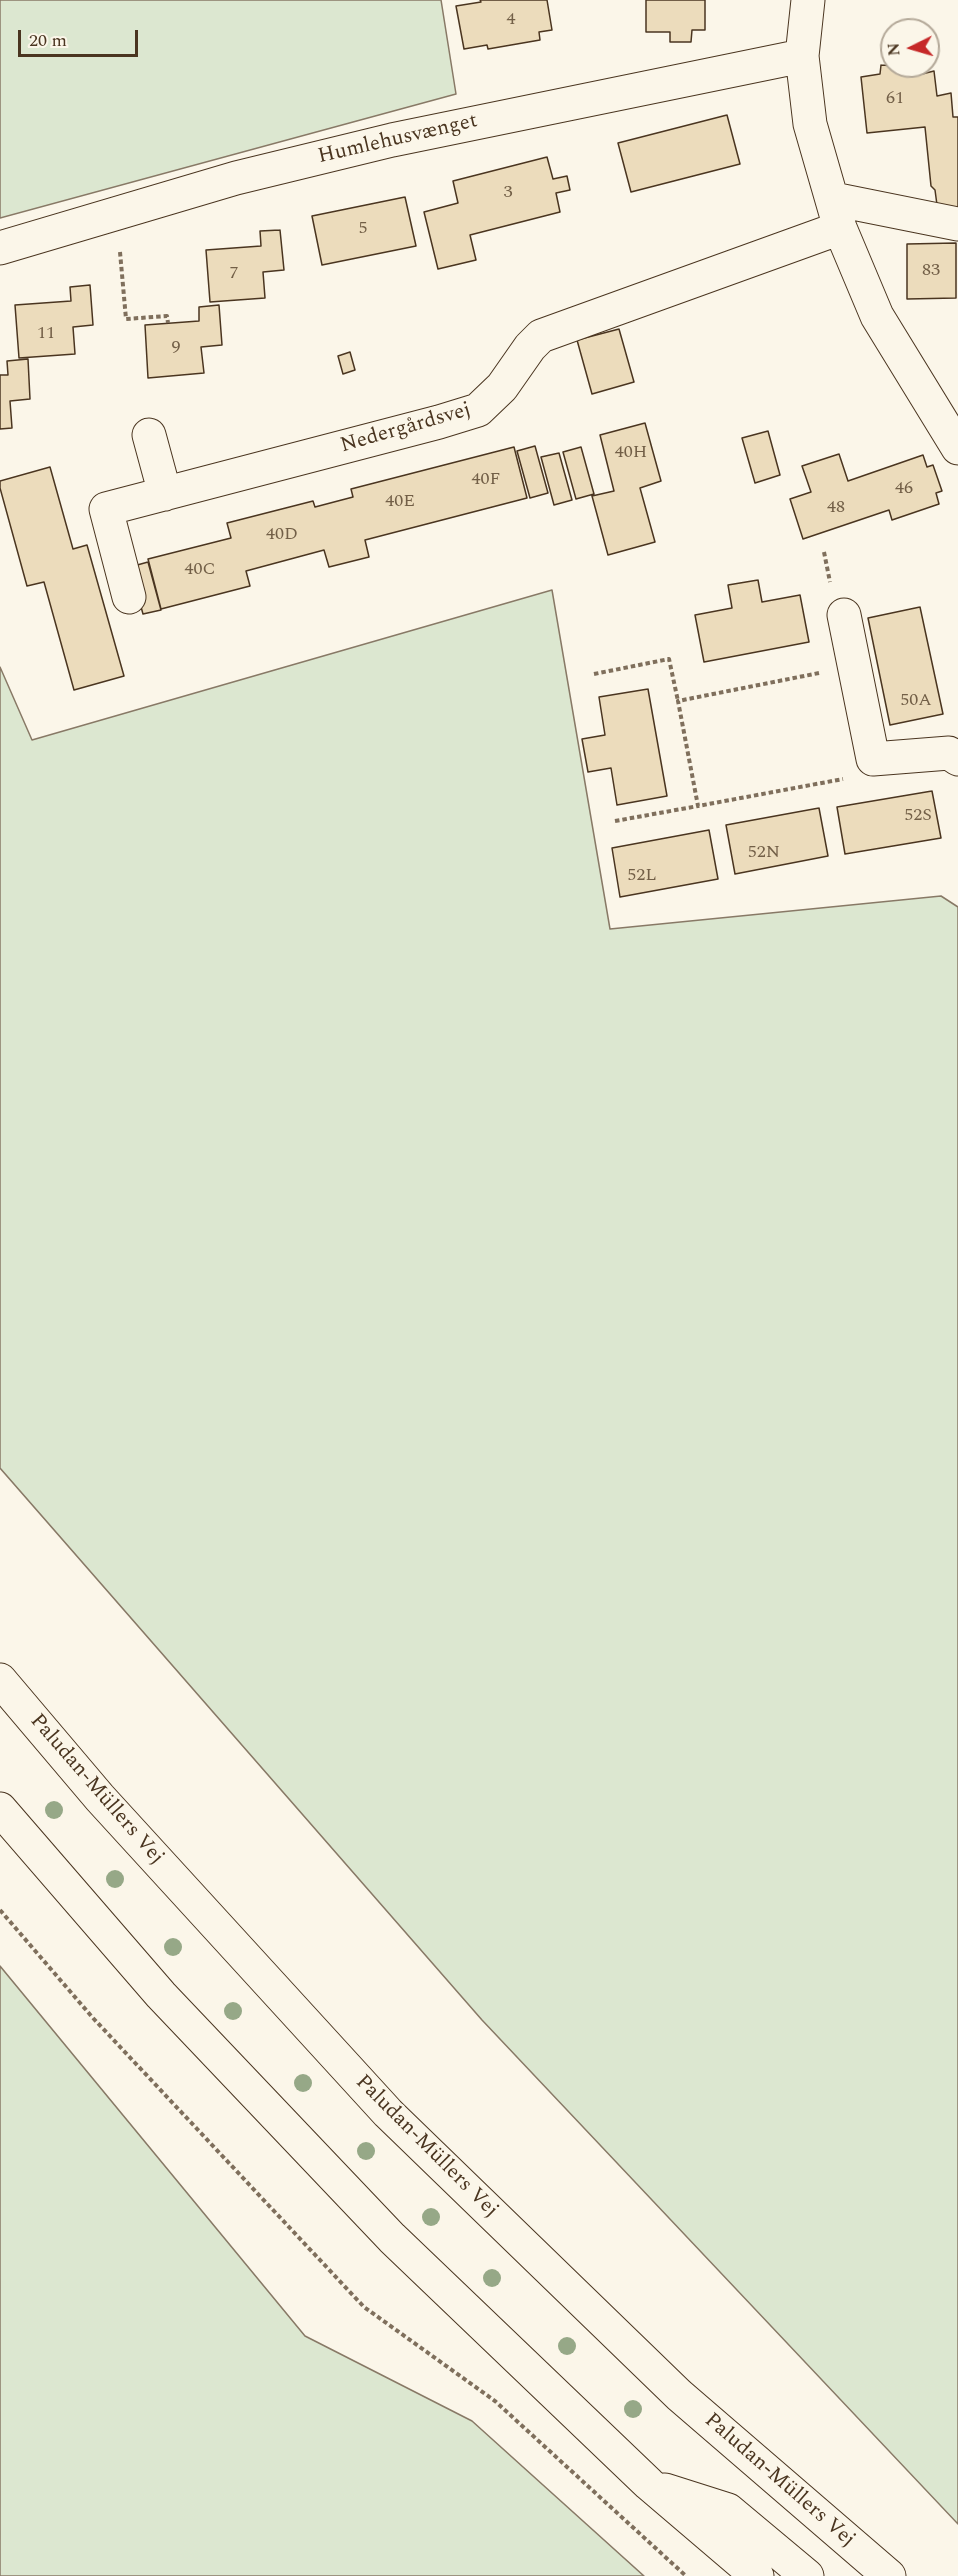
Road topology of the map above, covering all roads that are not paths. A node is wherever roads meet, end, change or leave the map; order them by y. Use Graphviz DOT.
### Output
graph roads {
  1 [pos="808,0"];
  2 [pos="802,56"];
  3 [pos="837,214"];
  4 [pos="958,224"];
  5 [pos="0,248"];
  6 [pos="149,435"];
  7 [pos="958,448"];
  8 [pos="165,494"];
  9 [pos="129,597"];
  10 [pos="844,615"];
  11 [pos="958,759"];
  12 [pos="0,1680"];
  13 [pos="0,1809"];
  14 [pos="649,2484"];
  15 [pos="757,2576"];
  16 [pos="807,2576"];
  17 [pos="889,2576"];
  1 -- 2 [label="street"];
  2 -- 3 [label="street"];
  2 -- 5 [label="street, Humlehusvænget"];
  3 -- 4 [label="street"];
  3 -- 7 [label="street"];
  3 -- 8 [label="street, Nedergårdsvej"];
  6 -- 8 [label="street"];
  8 -- 9 [label="street, Nedergårdsvej"];
  10 -- 11 [label="street"];
  12 -- 17 [label="street, Paludan-Müllers Vej"];
  13 -- 14 [label="street"];
  14 -- 15 [label="street"];
  14 -- 16 [label="street"];
}
